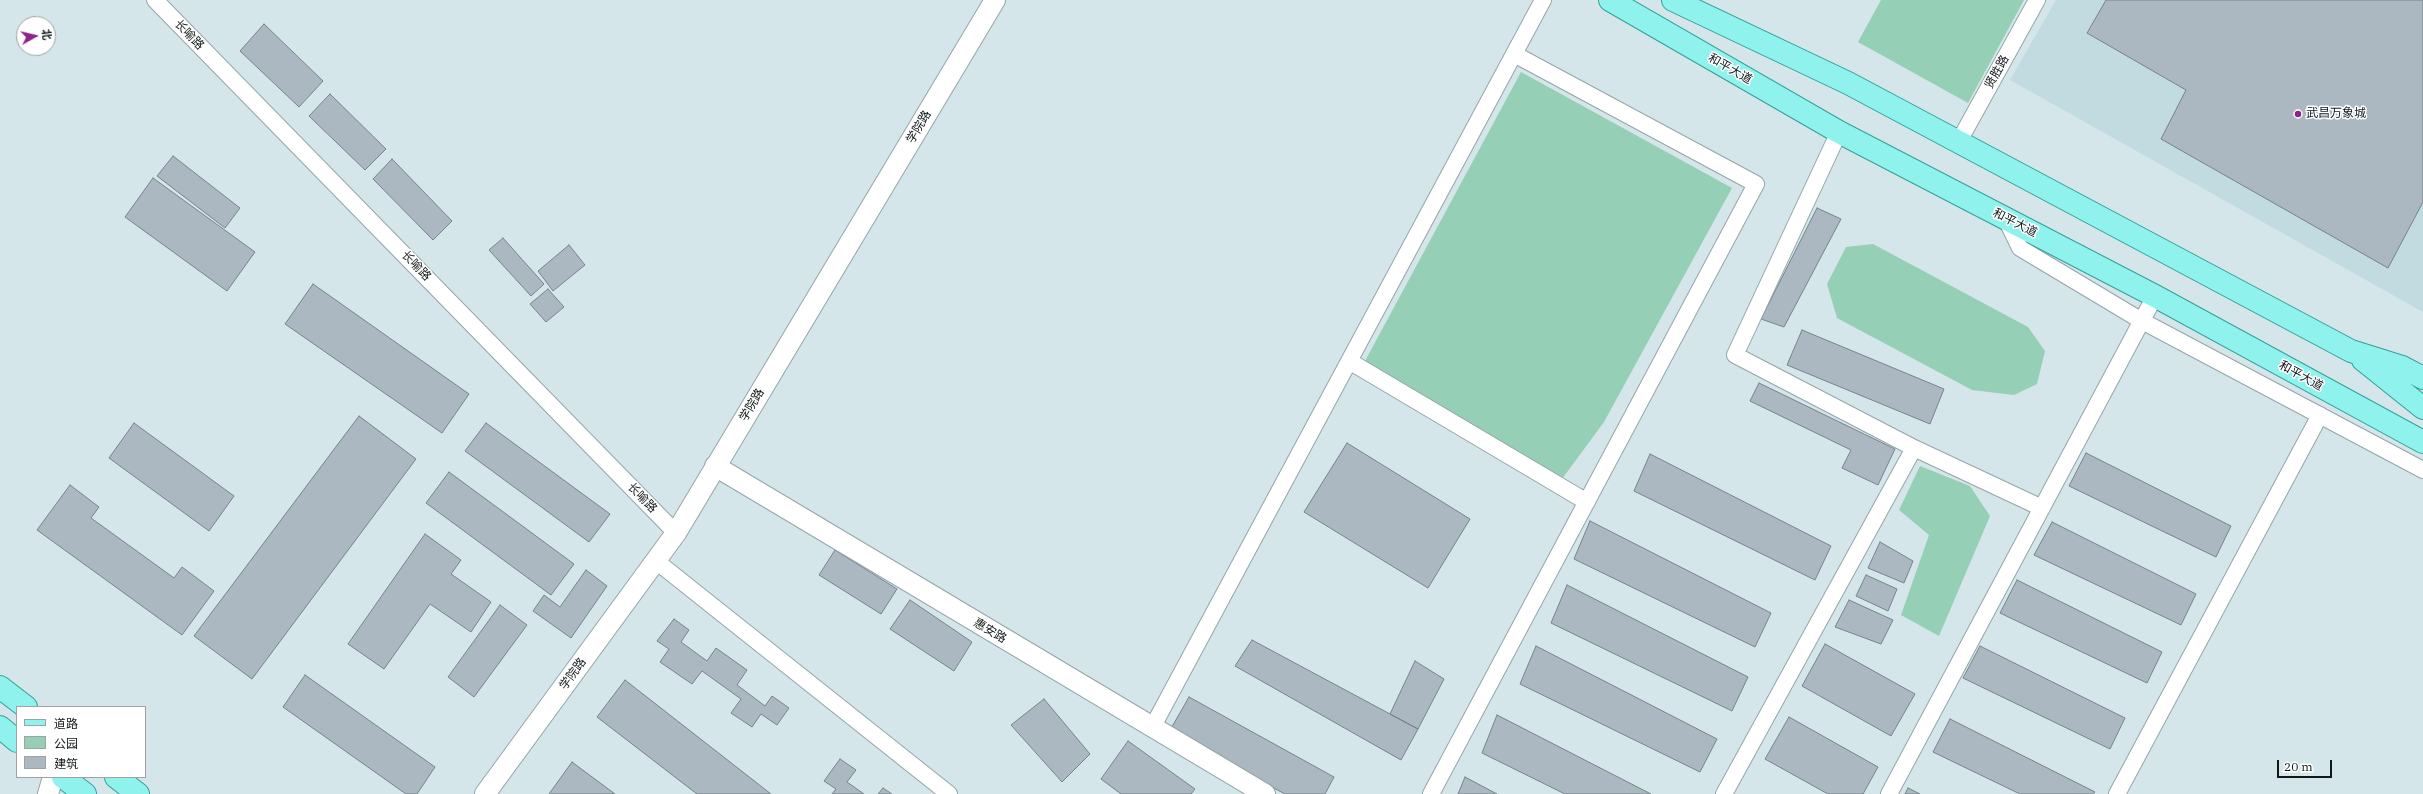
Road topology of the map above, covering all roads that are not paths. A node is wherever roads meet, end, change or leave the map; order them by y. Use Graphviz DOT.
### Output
graph roads {
  1 [pos="155,0"];
  2 [pos="995,0"];
  3 [pos="1543,0"];
  4 [pos="1610,0"];
  5 [pos="1673,0"];
  6 [pos="2037,0"];
  7 [pos="1514,54"];
  8 [pos="1839,132"];
  9 [pos="1958,143"];
  10 [pos="2006,219"];
  11 [pos="2155,296"];
  12 [pos="2142,321"];
  13 [pos="2351,351"];
  14 [pos="1349,361"];
  15 [pos="2422,376"];
  16 [pos="2423,408"];
  17 [pos="2320,415"];
  18 [pos="2423,442"];
  19 [pos="1914,448"];
  20 [pos="716,466"];
  21 [pos="2423,470"];
  22 [pos="1587,502"];
  23 [pos="2042,508"];
  24 [pos="676,533"];
  25 [pos="656,561"];
  26 [pos="0,687"];
  27 [pos="25,706"];
  28 [pos="0,727"];
  29 [pos="1152,728"];
  30 [pos="16,740"];
  31 [pos="53,778"];
  32 [pos="64,778"];
  33 [pos="117,778"];
  34 [pos="48,794"];
  35 [pos="85,794"];
  36 [pos="138,794"];
  37 [pos="485,794"];
  38 [pos="949,794"];
  39 [pos="1266,794"];
  40 [pos="1431,794"];
  41 [pos="1724,794"];
  42 [pos="1889,794"];
  43 [pos="2117,794"];
  1 -- 24 [label="street, 长喻路"];
  2 -- 20 [label="street, 学院路"];
  3 -- 7 [label="street"];
  4 -- 8 [label="main road, 和平大道"];
  5 -- 9 [label="main road"];
  6 -- 9 [label="street, 贤胜路"];
  7 -- 14 [label="street"];
  7 -- 22 [label="street"];
  8 -- 10 [label="main road, 和平大道"];
  8 -- 19 [label="street"];
  9 -- 13 [label="main road"];
  10 -- 11 [label="main road, 和平大道"];
  10 -- 12 [label="street"];
  11 -- 12 [label="street"];
  11 -- 18 [label="main road, 和平大道"];
  12 -- 17 [label="street"];
  12 -- 23 [label="street"];
  13 -- 15 [label="main road"];
  13 -- 16 [label="main road"];
  14 -- 22 [label="street"];
  14 -- 29 [label="street"];
  17 -- 21 [label="street"];
  17 -- 43 [label="street"];
  19 -- 23 [label="street"];
  19 -- 41 [label="street"];
  20 -- 24 [label="street, 学院路"];
  20 -- 29 [label="street, 惠安路"];
  22 -- 40 [label="street"];
  23 -- 42 [label="street"];
  24 -- 25 [label="street, 学院路"];
  25 -- 37 [label="street, 学院路"];
  25 -- 38 [label="street"];
  26 -- 27 [label="main road"];
  28 -- 30 [label="main road"];
  29 -- 39 [label="street, 惠安路"];
  31 -- 34 [label="street"];
  32 -- 35 [label="main road"];
  33 -- 36 [label="main road"];
}
